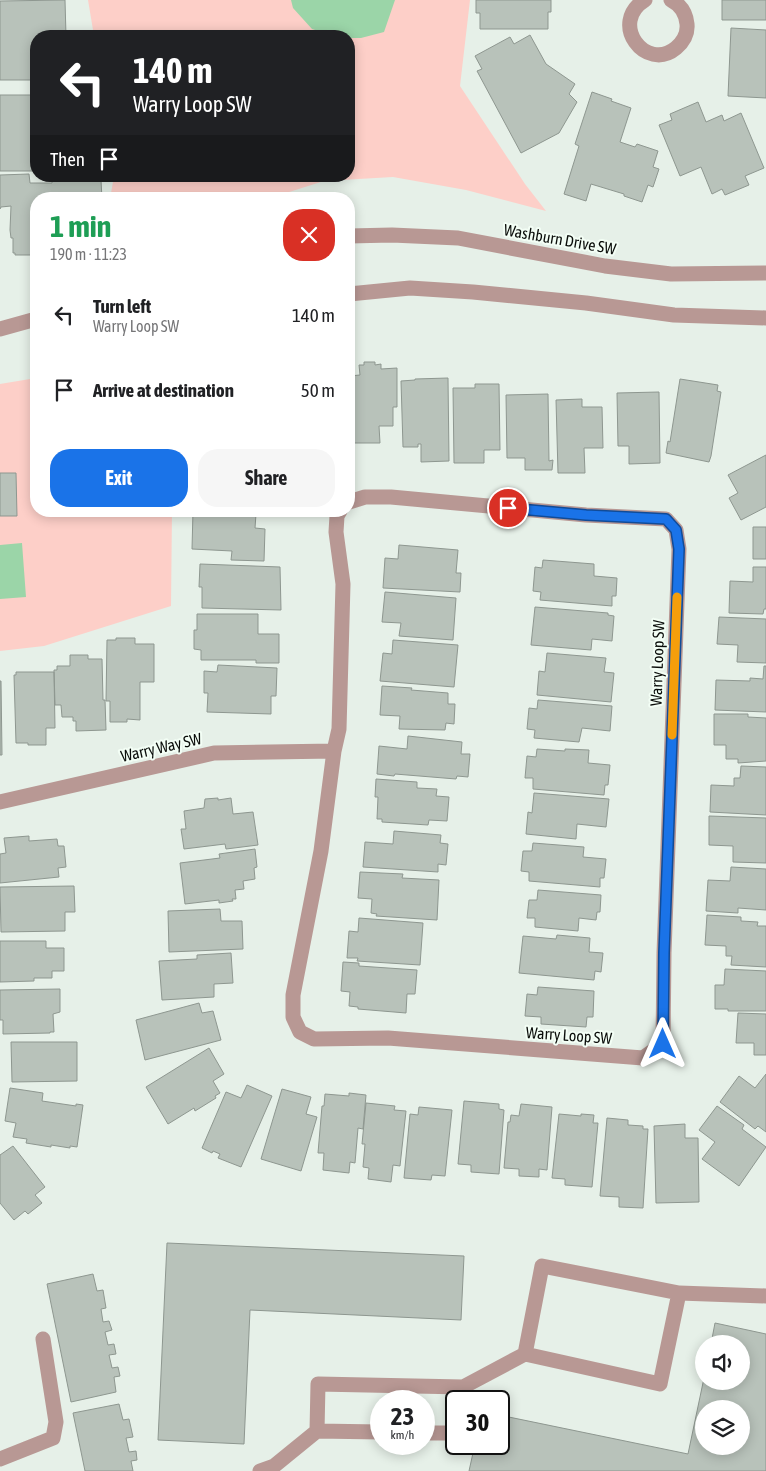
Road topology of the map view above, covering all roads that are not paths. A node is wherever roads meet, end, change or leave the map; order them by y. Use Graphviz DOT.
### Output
graph roads {
  1 [pos="646,0"];
  2 [pos="671,0"];
  3 [pos="355,236"];
  4 [pos="766,273"];
  5 [pos="355,293"];
  6 [pos="766,318"];
  7 [pos="30,321"];
  8 [pos="0,329"];
  9 [pos="355,500"];
  10 [pos="337,517"];
  11 [pos="334,751"];
  12 [pos="0,802"];
  13 [pos="679,1293"];
  14 [pos="766,1296"];
  15 [pos="44,1339"];
  16 [pos="525,1354"];
  17 [pos="317,1431"];
  18 [pos="370,1432"];
  19 [pos="0,1459"];
  20 [pos="260,1471"];
  1 -- 2 [label="street"];
  3 -- 4 [label="street, Washburn Drive SW"];
  5 -- 6 [label="street"];
  7 -- 8 [label="street"];
  9 -- 11 [label="street, Warry Loop SW"];
  10 -- 11 [label="street, Warry Loop SW"];
  11 -- 12 [label="street, Warry Way SW"];
  13 -- 14 [label="street"];
  13 -- 16 [label="street"];
  13 -- 16 [label="street"];
  15 -- 19 [label="street"];
  16 -- 17 [label="street"];
  17 -- 18 [label="street"];
  17 -- 20 [label="street"];
}
